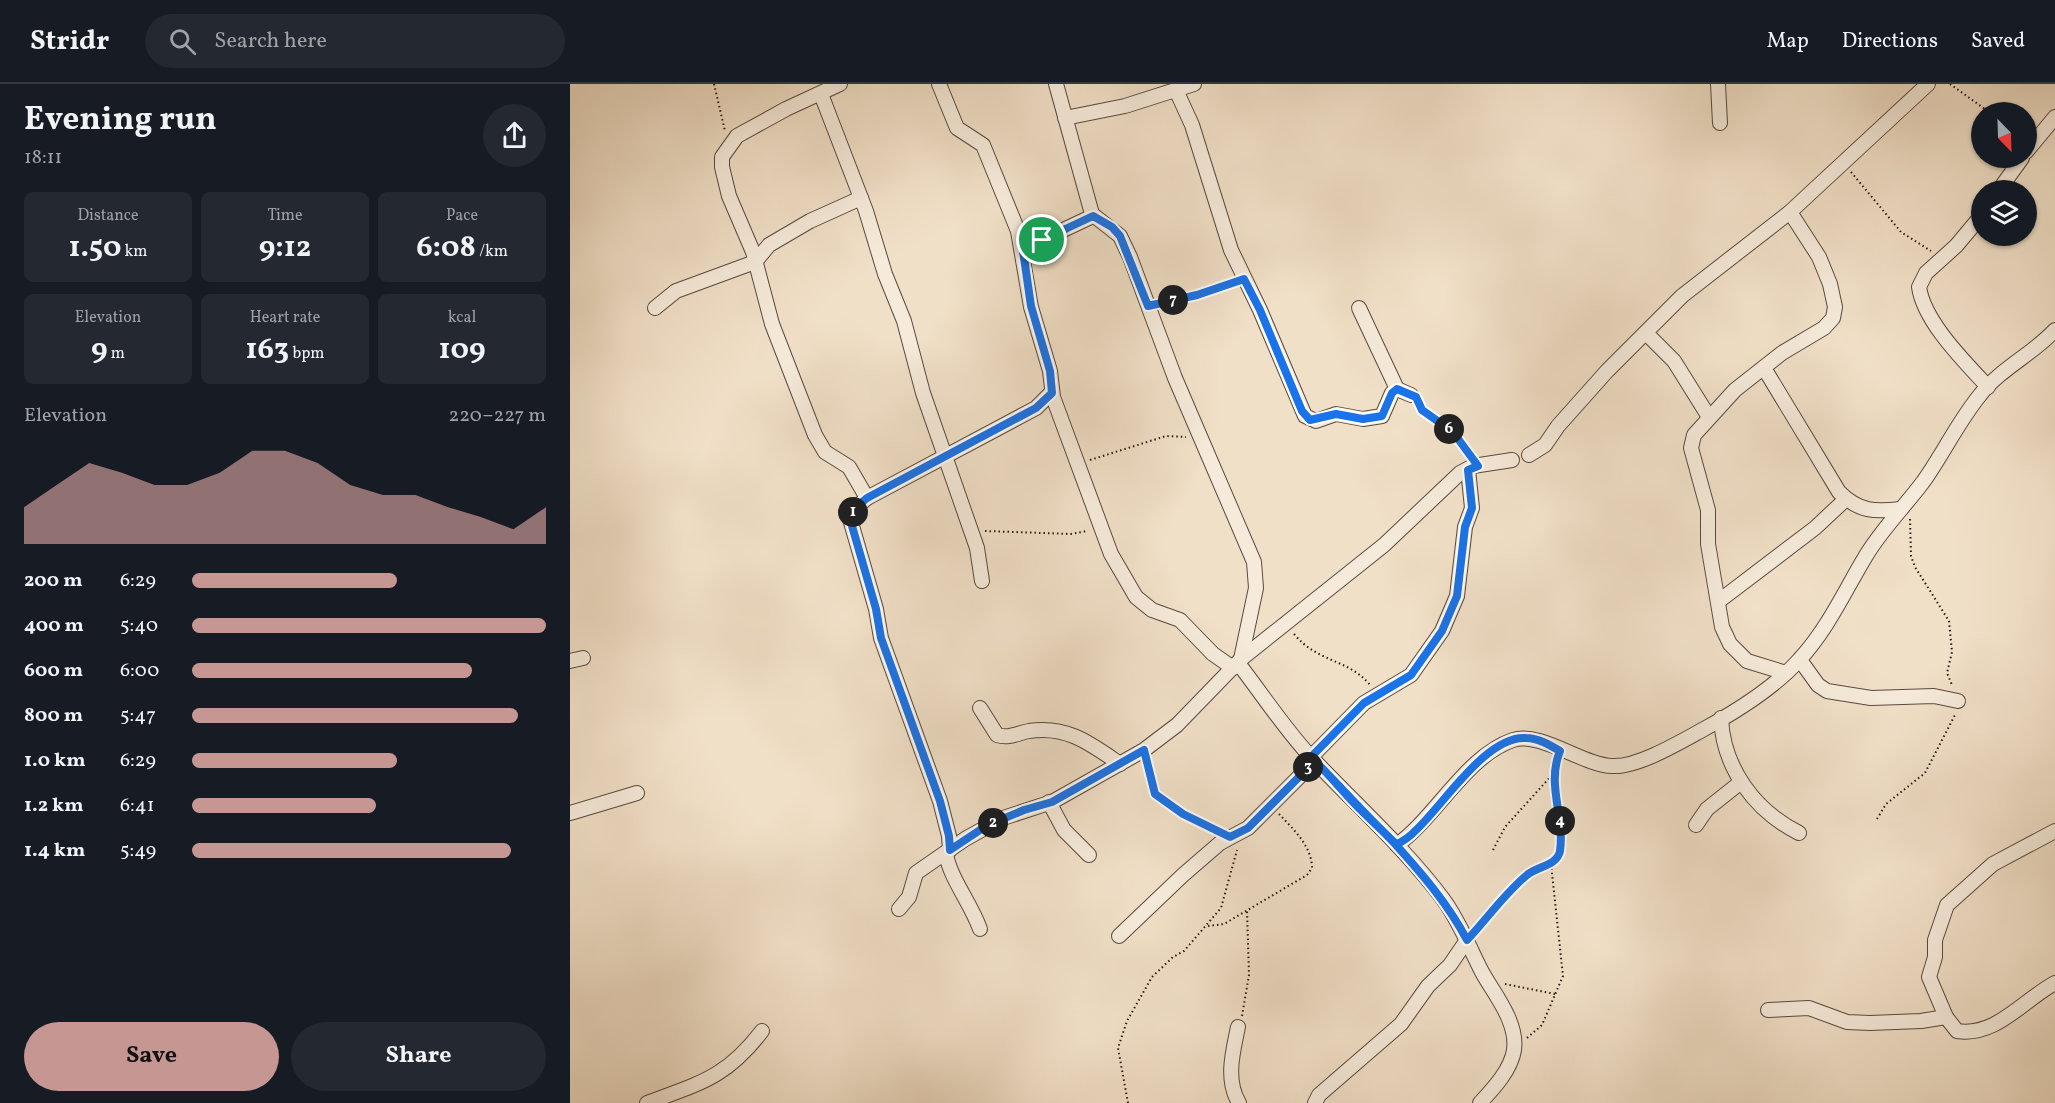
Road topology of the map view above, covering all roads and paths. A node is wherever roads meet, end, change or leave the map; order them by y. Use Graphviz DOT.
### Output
graph roads {
  1 [pos="714,84"];
  2 [pos="840,84"];
  3 [pos="939,84"];
  4 [pos="1056,84"];
  5 [pos="1194,84"];
  6 [pos="1718,84"];
  7 [pos="1928,84"];
  8 [pos="1950,84"];
  9 [pos="1176,90"];
  10 [pos="821,94"];
  11 [pos="1975,102"];
  12 [pos="2055,117"];
  13 [pos="1065,118"];
  14 [pos="1720,123"];
  15 [pos="2037,139"];
  16 [pos="729,145"];
  17 [pos="1841,162"];
  18 [pos="861,198"];
  19 [pos="1790,213"];
  20 [pos="1093,216"];
  21 [pos="1971,227"];
  22 [pos="1022,244"];
  23 [pos="1945,257"];
  24 [pos="755,262"];
  25 [pos="1244,279"];
  26 [pos="1148,306"];
  27 [pos="655,308"];
  28 [pos="1359,308"];
  29 [pos="2055,330"];
  30 [pos="1647,334"];
  31 [pos="1764,368"];
  32 [pos="1988,387"];
  33 [pos="1397,389"];
  34 [pos="1052,393"];
  35 [pos="1411,395"];
  36 [pos="1709,417"];
  37 [pos="1201,439"];
  38 [pos="1529,455"];
  39 [pos="945,457"];
  40 [pos="1512,460"];
  41 [pos="1079,464"];
  42 [pos="1473,468"];
  43 [pos="867,498"];
  44 [pos="1846,499"];
  45 [pos="1906,513"];
  46 [pos="1101,527"];
  47 [pos="969,528"];
  48 [pos="982,581"];
  49 [pos="1719,601"];
  50 [pos="1285,623"];
  51 [pos="1800,660"];
  52 [pos="1237,664"];
  53 [pos="1786,673"];
  54 [pos="1377,694"];
  55 [pos="1959,701"];
  56 [pos="980,708"];
  57 [pos="1720,718"];
  58 [pos="1144,750"];
  59 [pos="1560,751"];
  60 [pos="1313,759"];
  61 [pos="1120,764"];
  62 [pos="1553,774"];
  63 [pos="1742,782"];
  64 [pos="637,793"];
  65 [pos="1049,802"];
  66 [pos="1272,806"];
  67 [pos="570,813"];
  68 [pos="1877,819"];
  69 [pos="1696,825"];
  70 [pos="2055,831"];
  71 [pos="1799,833"];
  72 [pos="1234,836"];
  73 [pos="1396,845"];
  74 [pos="1493,850"];
  75 [pos="948,851"];
  76 [pos="1089,855"];
  77 [pos="1551,864"];
  78 [pos="899,909"];
  79 [pos="1247,910"];
  80 [pos="1208,926"];
  81 [pos="980,929"];
  82 [pos="1119,936"];
  83 [pos="1467,940"];
  84 [pos="1488,981"];
  85 [pos="2055,983"];
  86 [pos="1555,994"];
  87 [pos="1768,1010"];
  88 [pos="1946,1017"];
  89 [pos="1238,1027"];
  90 [pos="762,1031"];
  91 [pos="1514,1050"];
  92 [pos="647,1103"];
  93 [pos="1128,1103"];
  94 [pos="1239,1103"];
  95 [pos="1315,1103"];
  96 [pos="1480,1103"];
  1 -- 16 [label="path"];
  2 -- 10 [label="street"];
  3 -- 22 [label="street"];
  4 -- 13 [label="street"];
  5 -- 9 [label="street"];
  6 -- 14 [label="street"];
  7 -- 17 [label="street"];
  8 -- 11 [label="path"];
  9 -- 13 [label="street"];
  9 -- 25 [label="street"];
  10 -- 16 [label="street"];
  10 -- 18 [label="street"];
  12 -- 15 [label="street"];
  13 -- 20 [label="street"];
  16 -- 24 [label="street"];
  17 -- 19 [label="street"];
  17 -- 23 [label="path"];
  18 -- 24 [label="street"];
  18 -- 39 [label="street"];
  19 -- 30 [label="street"];
  19 -- 31 [label="street"];
  20 -- 22 [label="street"];
  20 -- 26 [label="street"];
  21 -- 23 [label="street"];
  22 -- 34 [label="street"];
  23 -- 32 [label="street"];
  24 -- 27 [label="street"];
  24 -- 43 [label="street"];
  25 -- 26 [label="path"];
  25 -- 33 [label="street"];
  26 -- 37 [label="street"];
  28 -- 33 [label="street"];
  29 -- 32 [label="street"];
  30 -- 36 [label="street"];
  30 -- 38 [label="street"];
  31 -- 36 [label="street"];
  31 -- 44 [label="street"];
  32 -- 45 [label="street"];
  33 -- 35 [label="street"];
  34 -- 39 [label="street"];
  34 -- 41 [label="street"];
  35 -- 42 [label="path"];
  36 -- 49 [label="street"];
  37 -- 41 [label="path"];
  37 -- 52 [label="street"];
  39 -- 43 [label="street"];
  39 -- 47 [label="street"];
  40 -- 42 [label="street"];
  41 -- 46 [label="street"];
  42 -- 50 [label="street"];
  42 -- 54 [label="street"];
  43 -- 75 [label="street"];
  44 -- 45 [label="street"];
  44 -- 49 [label="street"];
  45 -- 51 [label="street"];
  45 -- 55 [label="path"];
  46 -- 47 [label="path"];
  46 -- 52 [label="street"];
  47 -- 48 [label="street"];
  49 -- 53 [label="street"];
  50 -- 52 [label="street"];
  50 -- 54 [label="path"];
  51 -- 53 [label="street"];
  51 -- 55 [label="street"];
  52 -- 58 [label="street"];
  52 -- 60 [label="street"];
  53 -- 57 [label="street"];
  54 -- 60 [label="street"];
  55 -- 68 [label="path"];
  56 -- 61 [label="street"];
  57 -- 59 [label="street"];
  57 -- 63 [label="street"];
  58 -- 61 [label="street"];
  58 -- 72 [label="path"];
  59 -- 62 [label="path"];
  59 -- 73 [label="street"];
  60 -- 66 [label="street"];
  60 -- 73 [label="street"];
  61 -- 65 [label="street"];
  62 -- 74 [label="path"];
  62 -- 77 [label="path"];
  63 -- 69 [label="street"];
  63 -- 71 [label="street"];
  64 -- 67 [label="street"];
  65 -- 75 [label="street"];
  65 -- 76 [label="street"];
  66 -- 72 [label="street"];
  66 -- 79 [label="path"];
  70 -- 88 [label="street"];
  72 -- 80 [label="path"];
  72 -- 82 [label="street"];
  73 -- 83 [label="street"];
  75 -- 78 [label="street"];
  75 -- 81 [label="street"];
  77 -- 83 [label="path"];
  77 -- 86 [label="path"];
  79 -- 80 [label="path"];
  79 -- 89 [label="path"];
  80 -- 93 [label="path"];
  83 -- 84 [label="street"];
  83 -- 95 [label="street"];
  84 -- 86 [label="path"];
  84 -- 91 [label="street"];
  85 -- 88 [label="street"];
  86 -- 91 [label="path"];
  87 -- 88 [label="street"];
  89 -- 94 [label="street"];
  90 -- 92 [label="street"];
  91 -- 96 [label="street"];
}
